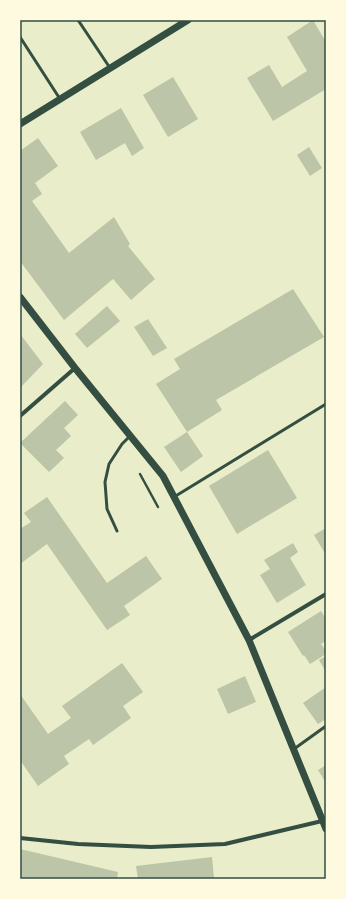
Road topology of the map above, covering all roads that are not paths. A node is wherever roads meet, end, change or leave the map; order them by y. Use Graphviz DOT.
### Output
graph roads {
  1 [pos="78,20"];
  2 [pos="188,20"];
  3 [pos="20,37"];
  4 [pos="110,68"];
  5 [pos="60,99"];
  6 [pos="20,124"];
  7 [pos="20,297"];
  8 [pos="75,368"];
  9 [pos="326,404"];
  10 [pos="20,416"];
  11 [pos="130,436"];
  12 [pos="174,497"];
  13 [pos="117,531"];
  14 [pos="326,594"];
  15 [pos="249,640"];
  16 [pos="326,726"];
  17 [pos="294,749"];
  18 [pos="322,821"];
  19 [pos="326,829"];
  20 [pos="20,838"];
  1 -- 4 [label="lane"];
  2 -- 4 [label="street"];
  3 -- 5 [label="lane"];
  4 -- 5 [label="street"];
  5 -- 6 [label="street"];
  7 -- 8 [label="street"];
  8 -- 10 [label="street"];
  8 -- 11 [label="street"];
  9 -- 12 [label="lane"];
  11 -- 12 [label="street"];
  11 -- 13 [label="lane"];
  12 -- 15 [label="street"];
  14 -- 15 [label="street"];
  15 -- 17 [label="street"];
  16 -- 17 [label="lane"];
  17 -- 18 [label="street"];
  18 -- 19 [label="street"];
  18 -- 20 [label="street"];
}
